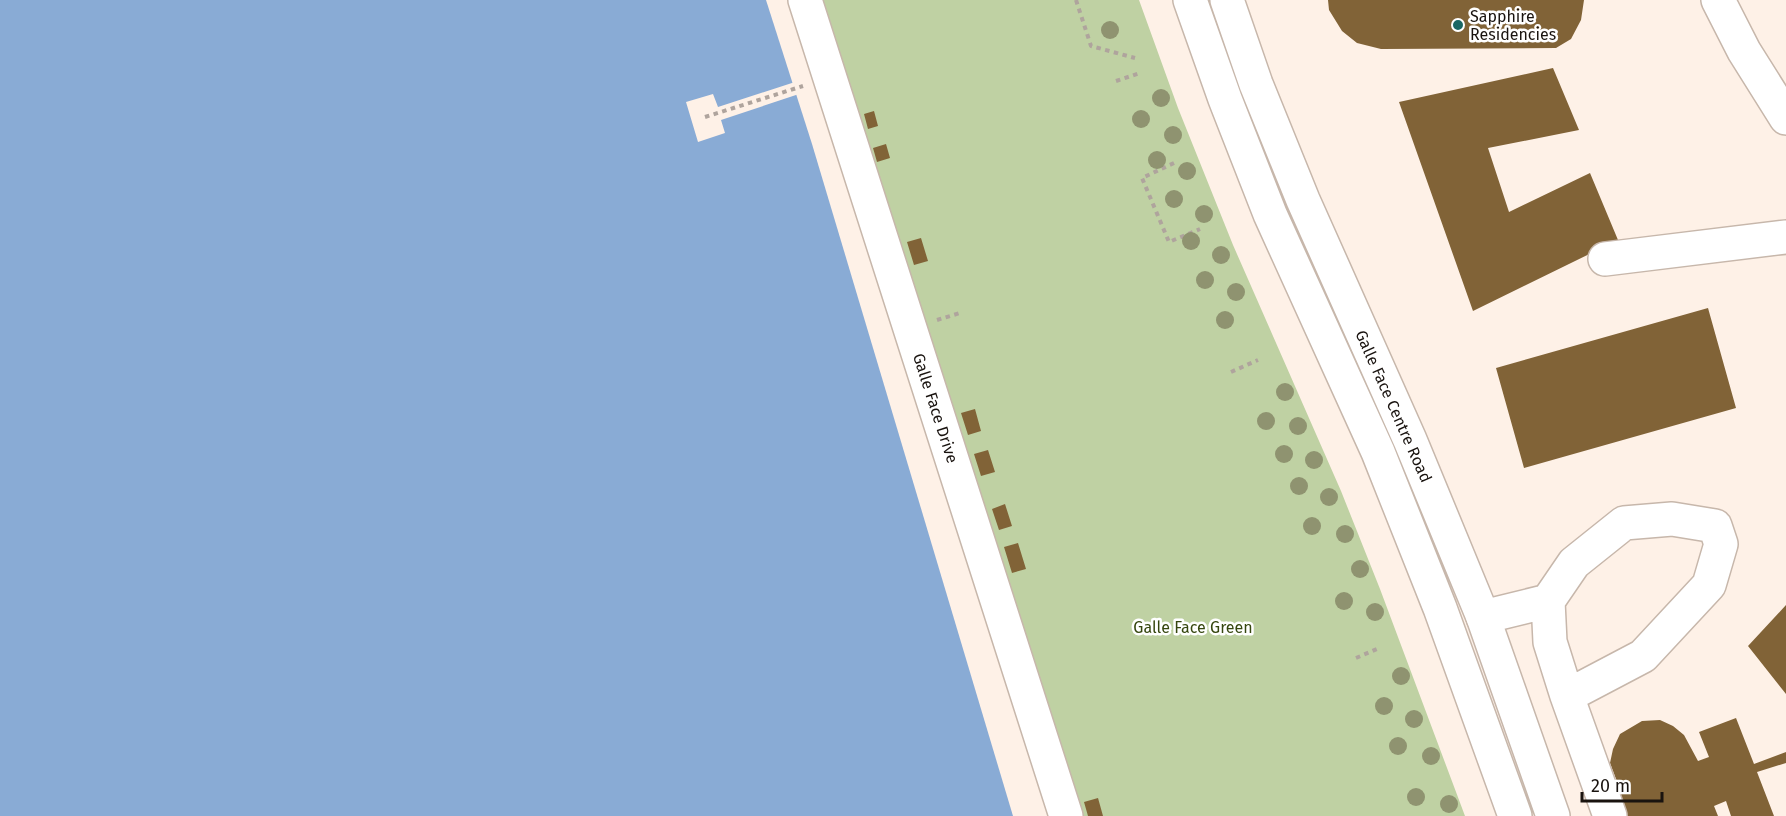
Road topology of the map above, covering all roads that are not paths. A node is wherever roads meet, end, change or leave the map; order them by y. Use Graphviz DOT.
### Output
graph roads {
  1 [pos="805,0"];
  2 [pos="1190,0"];
  3 [pos="1227,0"];
  4 [pos="1718,0"];
  5 [pos="1786,118"];
  6 [pos="1786,237"];
  7 [pos="1605,259"];
  8 [pos="1410,440"];
  9 [pos="1378,453"];
  10 [pos="1548,600"];
  11 [pos="1483,617"];
  12 [pos="1567,696"];
  13 [pos="1066,816"];
  14 [pos="1515,816"];
  15 [pos="1553,816"];
  16 [pos="1610,816"];
  1 -- 13 [label="main road, Galle Face Drive"];
  2 -- 9 [label="main road, Galle Face Centre Road"];
  3 -- 8 [label="main road, Galle Face Centre Road"];
  4 -- 5 [label="main road"];
  6 -- 7 [label="main road"];
  8 -- 9 [label="main road"];
  8 -- 11 [label="main road, Galle Face Centre Road"];
  9 -- 14 [label="main road, Galle Face Centre Road"];
  10 -- 11 [label="main road"];
  10 -- 12 [label="main road"];
  10 -- 12 [label="main road"];
  11 -- 15 [label="main road, Galle Face Centre Road"];
  12 -- 16 [label="main road"];
}
